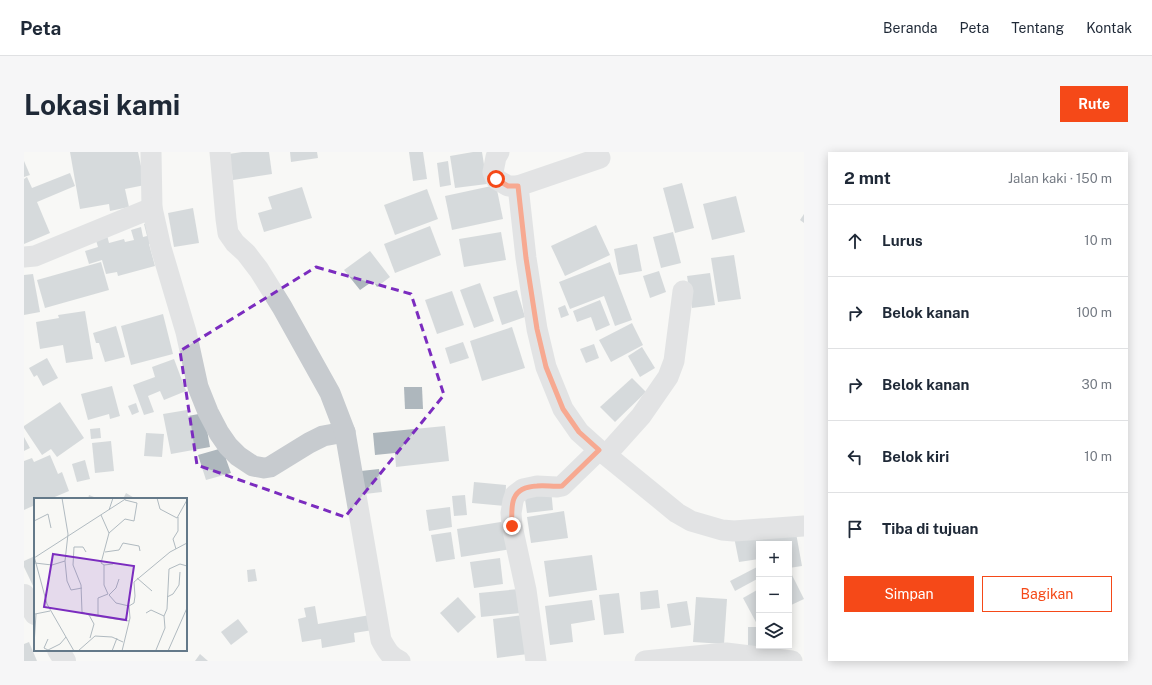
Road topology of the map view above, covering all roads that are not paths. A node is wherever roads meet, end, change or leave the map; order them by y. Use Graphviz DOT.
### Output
graph roads {
  1 [pos="151,152"];
  2 [pos="220,152"];
  3 [pos="498,152"];
  4 [pos="600,158"];
  5 [pos="518,186"];
  6 [pos="152,208"];
  7 [pos="24,257"];
  8 [pos="683,291"];
  9 [pos="345,432"];
  10 [pos="603,453"];
  11 [pos="804,526"];
  12 [pos="24,595"];
  13 [pos="34,612"];
  14 [pos="59,651"];
  15 [pos="65,661"];
  16 [pos="400,661"];
  17 [pos="536,661"];
  18 [pos="645,661"];
  19 [pos="792,661"];
  1 -- 6 [label="street"];
  2 -- 9 [label="street"];
  3 -- 5 [label="street"];
  4 -- 5 [label="street"];
  5 -- 10 [label="street"];
  6 -- 7 [label="street"];
  6 -- 9 [label="street"];
  8 -- 10 [label="street"];
  9 -- 16 [label="street"];
  10 -- 11 [label="street"];
  10 -- 17 [label="street"];
  12 -- 13 [label="street"];
  14 -- 15 [label="street"];
  18 -- 19 [label="street"];
}
